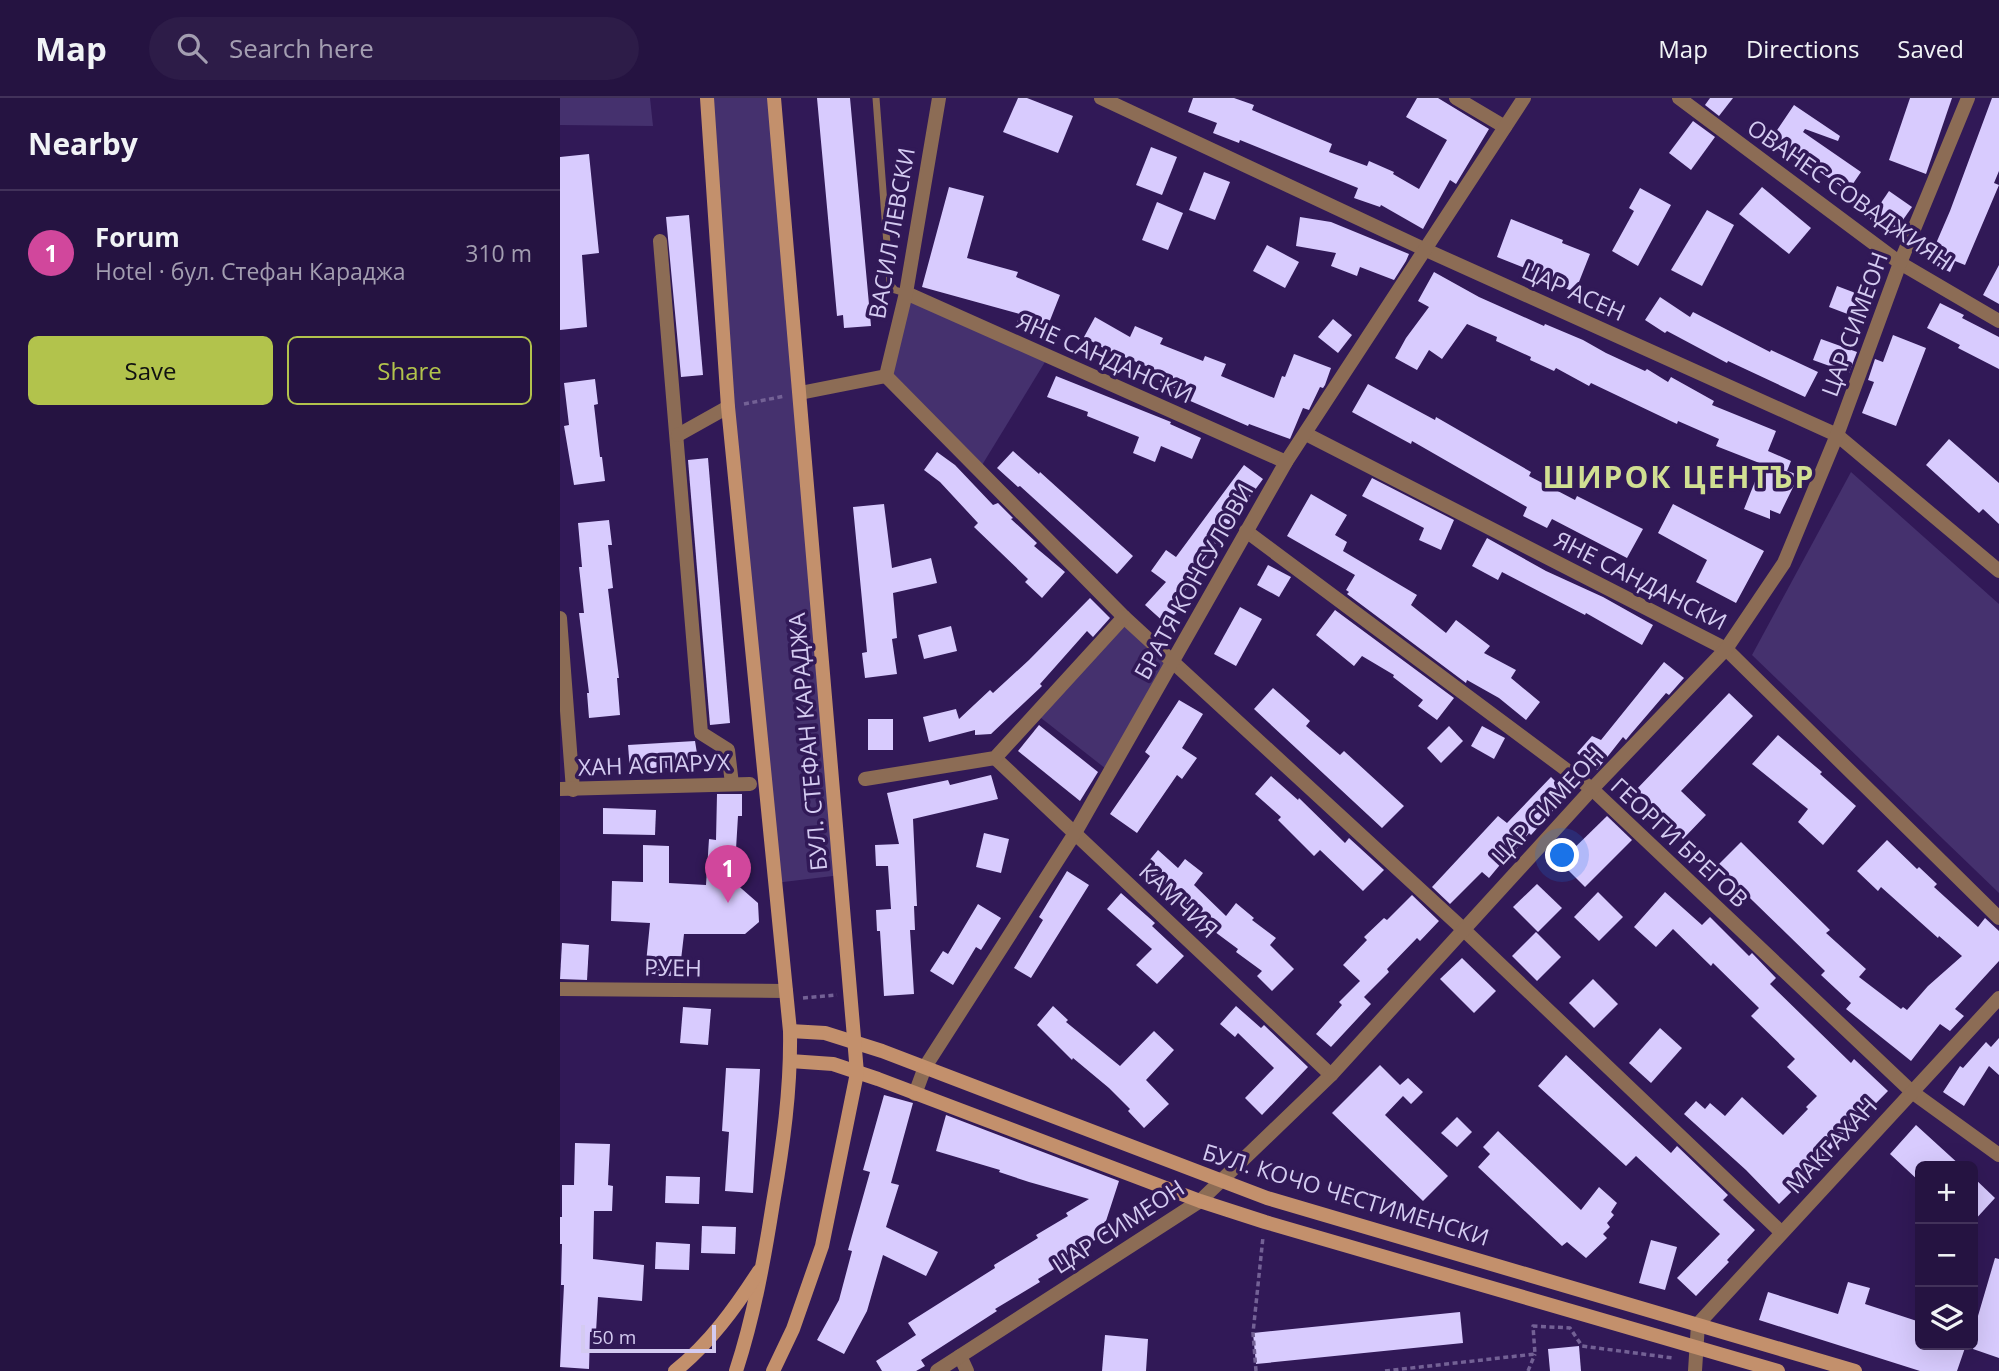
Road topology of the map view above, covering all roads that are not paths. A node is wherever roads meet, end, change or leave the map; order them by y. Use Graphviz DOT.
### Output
graph roads {
  1 [pos="707,98"];
  2 [pos="774,98"];
  3 [pos="876,98"];
  4 [pos="939,98"];
  5 [pos="1101,98"];
  6 [pos="1456,98"];
  7 [pos="1524,98"];
  8 [pos="1679,98"];
  9 [pos="1968,98"];
  10 [pos="1505,127"];
  11 [pos="660,241"];
  12 [pos="1426,250"];
  13 [pos="1900,263"];
  14 [pos="906,293"];
  15 [pos="1999,321"];
  16 [pos="886,376"];
  17 [pos="800,393"];
  18 [pos="728,407"];
  19 [pos="1306,434"];
  20 [pos="678,435"];
  21 [pos="1837,435"];
  22 [pos="1286,462"];
  23 [pos="1246,531"];
  24 [pos="1999,571"];
  25 [pos="1124,617"];
  26 [pos="560,618"];
  27 [pos="1726,649"];
  28 [pos="1174,662"];
  29 [pos="996,758"];
  30 [pos="865,779"];
  31 [pos="732,784"];
  32 [pos="750,784"];
  33 [pos="566,789"];
  34 [pos="1592,789"];
  35 [pos="1075,833"];
  36 [pos="1999,918"];
  37 [pos="1463,929"];
  38 [pos="560,989"];
  39 [pos="786,995"];
  40 [pos="1999,998"];
  41 [pos="790,1031"];
  42 [pos="856,1043"];
  43 [pos="790,1061"];
  44 [pos="925,1067"];
  45 [pos="857,1073"];
  46 [pos="1331,1075"];
  47 [pos="1912,1092"];
  48 [pos="915,1094"];
  49 [pos="1999,1155"];
  50 [pos="1222,1182"];
  51 [pos="1200,1201"];
  52 [pos="1781,1232"];
  53 [pos="763,1264"];
  54 [pos="1698,1324"];
  55 [pos="1696,1346"];
  56 [pos="960,1356"];
  57 [pos="1695,1366"];
  58 [pos="675,1371"];
  59 [pos="736,1371"];
  60 [pos="774,1371"];
  61 [pos="937,1371"];
  62 [pos="967,1371"];
  63 [pos="1778,1371"];
  64 [pos="1855,1371"];
  1 -- 18 [label="street, БУЛ. СТЕФАН КАРАДЖА"];
  2 -- 17 [label="street, БУЛ. СТЕФАН КАРАДЖА"];
  3 -- 14 [label="lane"];
  4 -- 14 [label="street, ВАСИЛ ЛЕВСКИ"];
  5 -- 12 [label="street, ЦАР АСЕН"];
  6 -- 10 [label="street"];
  7 -- 10 [label="street, БРАТЯ КОНСУЛОВИ"];
  8 -- 13 [label="street, ОВАНЕС СОВАДЖИЯН"];
  9 -- 13 [label="street, ЦАР СИМЕОН"];
  10 -- 12 [label="street, БРАТЯ КОНСУЛОВИ"];
  11 -- 20 [label="street"];
  12 -- 19 [label="street, БРАТЯ КОНСУЛОВИ"];
  12 -- 21 [label="street, ЦАР АСЕН"];
  13 -- 15 [label="street, ОВАНЕС СОВАДЖИЯН"];
  13 -- 21 [label="street, ЦАР СИМЕОН"];
  14 -- 16 [label="street, ВАСИЛ ЛЕВСКИ"];
  14 -- 22 [label="street, ЯНЕ САНДАНСКИ"];
  16 -- 17 [label="street"];
  16 -- 25 [label="street"];
  17 -- 42 [label="street, БУЛ. СТЕФАН КАРАДЖА"];
  18 -- 20 [label="street"];
  18 -- 39 [label="street, БУЛ. СТЕФАН КАРАДЖА"];
  19 -- 22 [label="street, БРАТЯ КОНСУЛОВИ"];
  19 -- 27 [label="street, ЯНЕ САНДАНСКИ"];
  20 -- 31 [label="street"];
  21 -- 24 [label="street, ЦАР АСЕН"];
  21 -- 27 [label="street, ЦАР СИМЕОН"];
  22 -- 23 [label="street, БРАТЯ КОНСУЛОВИ"];
  23 -- 28 [label="street, БРАТЯ КОНСУЛОВИ"];
  23 -- 34 [label="street, ГЕОРГИ БРЕГОВ"];
  25 -- 28 [label="street"];
  25 -- 29 [label="street"];
  26 -- 33 [label="street"];
  27 -- 34 [label="street, ЦАР СИМЕОН"];
  27 -- 36 [label="street, ЯНЕ САНДАНСКИ"];
  28 -- 35 [label="street, БРАТЯ КОНСУЛОВИ"];
  28 -- 37 [label="street"];
  29 -- 30 [label="street"];
  29 -- 35 [label="street, КАМЧИЯ"];
  31 -- 32 [label="street, ХАН АСПАРУХ"];
  31 -- 33 [label="street, ХАН АСПАРУХ"];
  34 -- 37 [label="street, ЦАР СИМЕОН"];
  34 -- 47 [label="street, ГЕОРГИ БРЕГОВ"];
  35 -- 44 [label="street, БРАТЯ КОНСУЛОВИ"];
  35 -- 46 [label="street, КАМЧИЯ"];
  37 -- 46 [label="street, ЦАР СИМЕОН"];
  37 -- 52 [label="street"];
  38 -- 39 [label="street, РУЕН"];
  39 -- 41 [label="street, БУЛ. СТЕФАН КАРАДЖА"];
  40 -- 47 [label="street, МАКГАХАН"];
  41 -- 42 [label="street, БУЛ. КОЧО ЧЕСТИМЕНСКИ"];
  41 -- 43 [label="street, БУЛ. СТЕФАН КАРАДЖА"];
  42 -- 44 [label="street, БУЛ. КОЧО ЧЕСТИМЕНСКИ"];
  42 -- 45 [label="street, БУЛ. СТЕФАН КАРАДЖА"];
  43 -- 45 [label="street, БУЛ. КОЧО ЧЕСТИМЕНСКИ"];
  43 -- 53 [label="street, БУЛ. СТЕФАН КАРАДЖА"];
  44 -- 48 [label="street, БРАТЯ КОНСУЛОВИ"];
  44 -- 50 [label="street, БУЛ. КОЧО ЧЕСТИМЕНСКИ"];
  45 -- 48 [label="street, БУЛ. КОЧО ЧЕСТИМЕНСКИ"];
  45 -- 60 [label="street, БУЛ. СТЕФАН КАРАДЖА"];
  46 -- 50 [label="street, ЦАР СИМЕОН"];
  47 -- 49 [label="street, ГЕОРГИ БРЕГОВ"];
  47 -- 52 [label="street, МАКГАХАН"];
  48 -- 51 [label="street, БУЛ. КОЧО ЧЕСТИМЕНСКИ"];
  50 -- 51 [label="street, ЦАР СИМЕОН"];
  50 -- 54 [label="street, БУЛ. КОЧО ЧЕСТИМЕНСКИ"];
  51 -- 55 [label="street, БУЛ. КОЧО ЧЕСТИМЕНСКИ"];
  51 -- 56 [label="street, ЦАР СИМЕОН"];
  52 -- 54 [label="street, МАКГАХАН"];
  53 -- 58 [label="street"];
  53 -- 59 [label="street, БУЛ. СТЕФАН КАРАДЖА"];
  54 -- 55 [label="street"];
  54 -- 64 [label="street, БУЛ. КОЧО ЧЕСТИМЕНСКИ"];
  55 -- 57 [label="street"];
  55 -- 63 [label="street, БУЛ. КОЧО ЧЕСТИМЕНСКИ"];
  56 -- 61 [label="street, ЦАР СИМЕОН"];
  56 -- 62 [label="street"];
}
